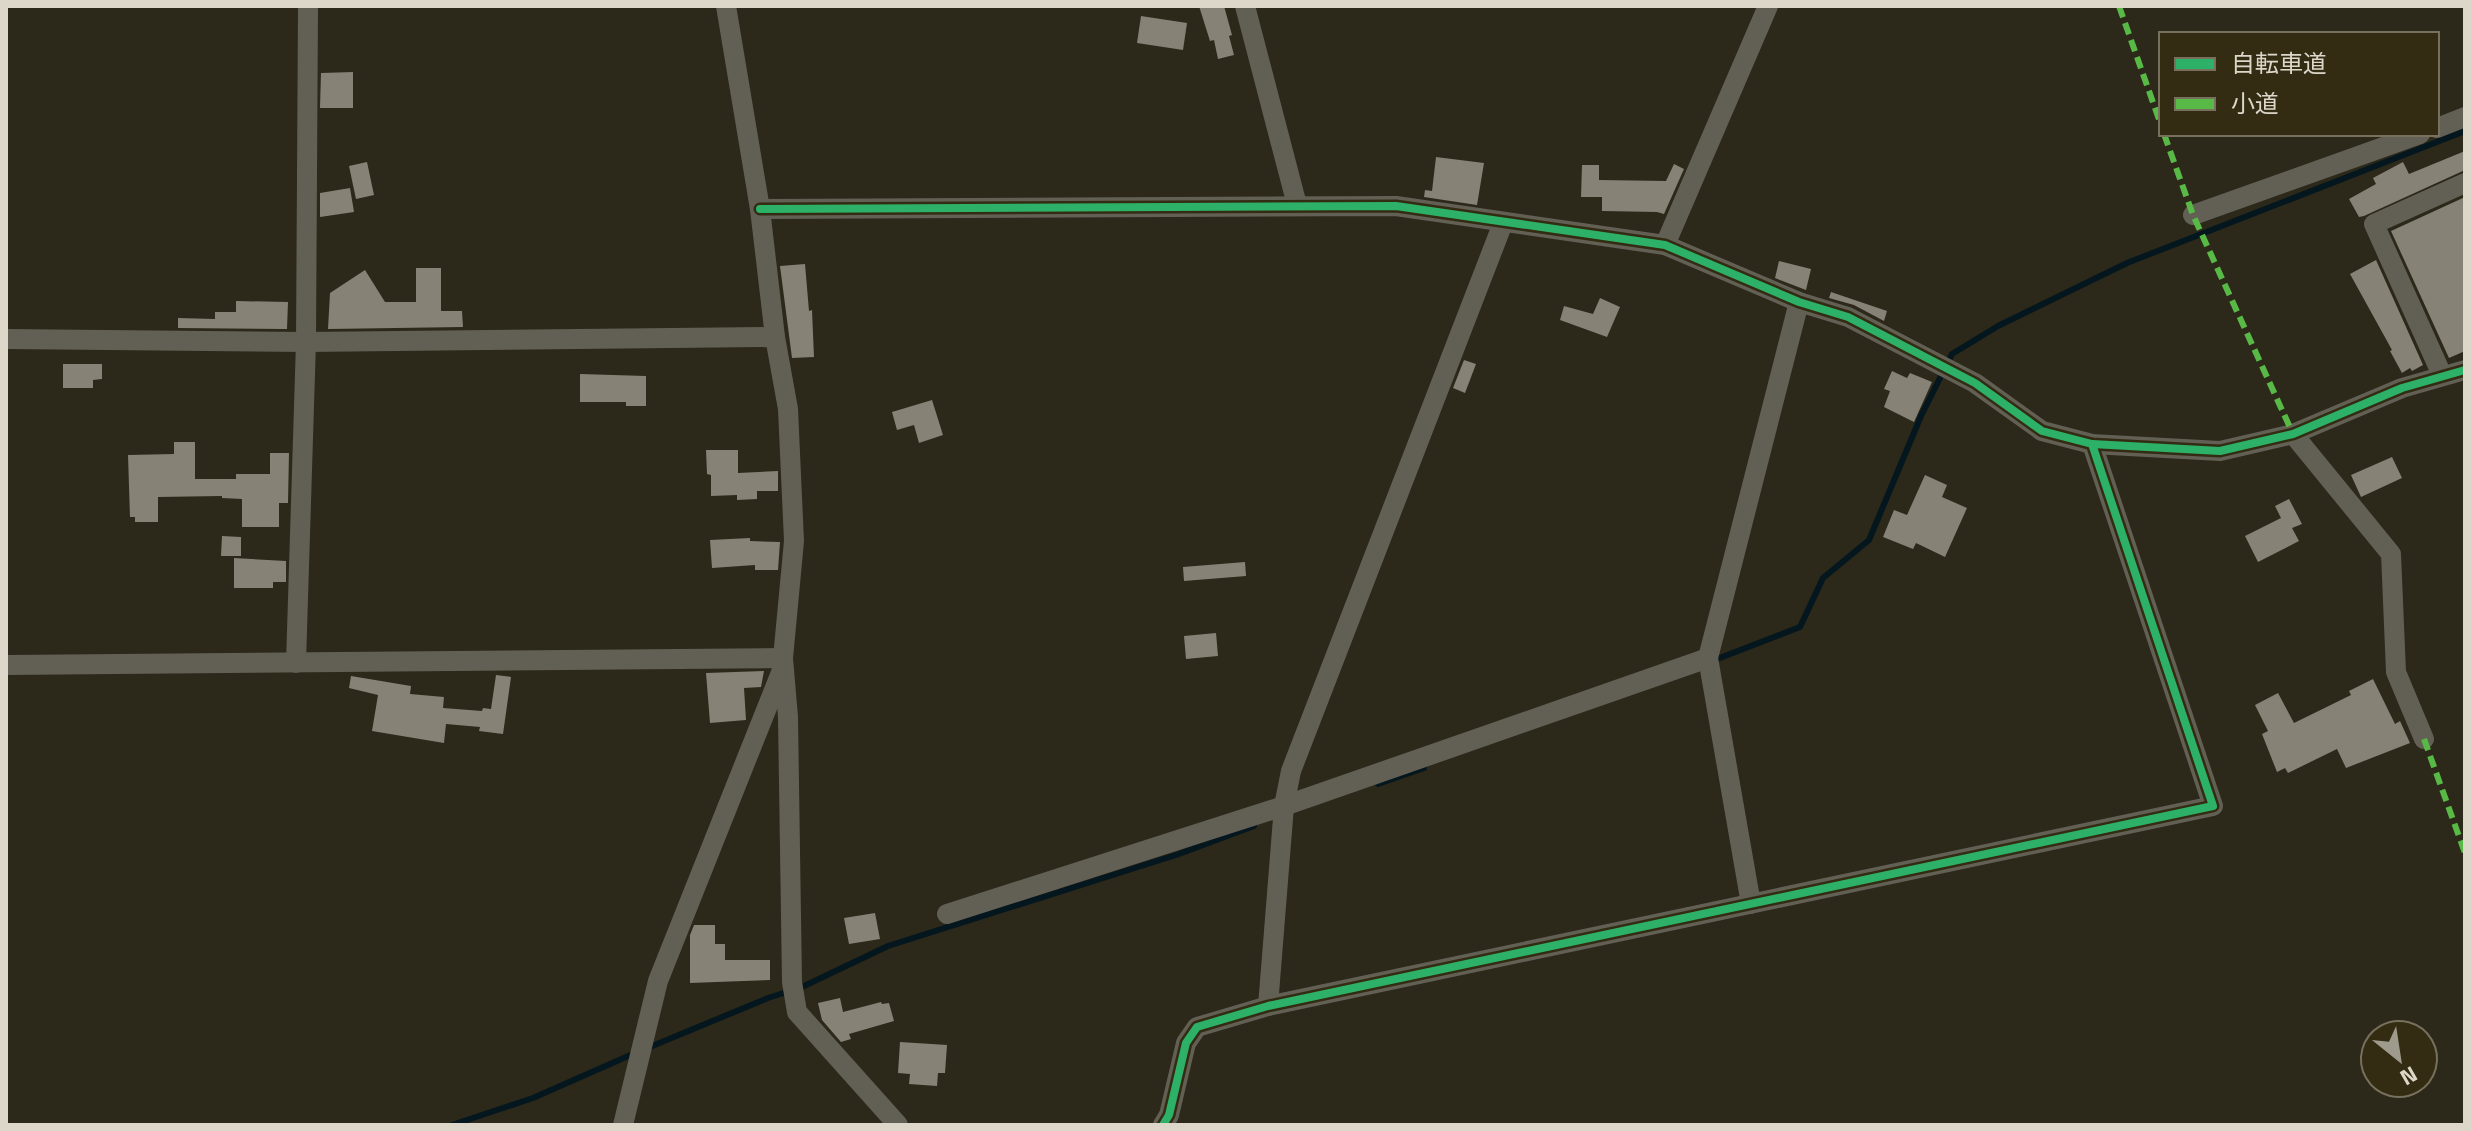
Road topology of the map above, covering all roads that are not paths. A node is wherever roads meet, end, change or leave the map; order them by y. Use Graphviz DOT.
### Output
graph roads {
  1 [pos="308,6"];
  2 [pos="726,6"];
  3 [pos="1245,6"];
  4 [pos="1768,6"];
  5 [pos="2465,117"];
  6 [pos="2439,127"];
  7 [pos="2414,136"];
  8 [pos="2465,183"];
  9 [pos="1297,205"];
  10 [pos="760,209"];
  11 [pos="2193,215"];
  12 [pos="1503,223"];
  13 [pos="1665,245"];
  14 [pos="1799,302"];
  15 [pos="775,337"];
  16 [pos="6,339"];
  17 [pos="306,342"];
  18 [pos="2465,370"];
  19 [pos="2442,375"];
  20 [pos="2293,434"];
  21 [pos="2092,444"];
  22 [pos="1708,658"];
  23 [pos="784,662"];
  24 [pos="296,663"];
  25 [pos="6,665"];
  26 [pos="2424,739"];
  27 [pos="1284,806"];
  28 [pos="1751,904"];
  29 [pos="947,914"];
  30 [pos="1268,1006"];
  31 [pos="623,1125"];
  32 [pos="898,1125"];
  33 [pos="1163,1125"];
  1 -- 17 [label="street"];
  2 -- 10 [label="street"];
  3 -- 9 [label="street"];
  4 -- 13 [label="street"];
  5 -- 6 [label="street"];
  7 -- 11 [label="street"];
  8 -- 19 [label="street"];
  9 -- 10 [label="street"];
  9 -- 12 [label="street"];
  10 -- 15 [label="street"];
  12 -- 13 [label="street"];
  12 -- 27 [label="street"];
  13 -- 14 [label="street"];
  14 -- 21 [label="street"];
  14 -- 22 [label="street"];
  15 -- 17 [label="street"];
  15 -- 23 [label="street"];
  16 -- 17 [label="street"];
  17 -- 24 [label="street"];
  18 -- 19 [label="street"];
  19 -- 20 [label="street"];
  20 -- 21 [label="street"];
  20 -- 26 [label="street"];
  21 -- 28 [label="street"];
  22 -- 27 [label="street"];
  22 -- 28 [label="street"];
  23 -- 24 [label="street"];
  23 -- 31 [label="street"];
  23 -- 32 [label="street"];
  24 -- 25 [label="street"];
  27 -- 29 [label="street"];
  27 -- 30 [label="street"];
  28 -- 30 [label="street"];
  30 -- 33 [label="street"];
}
